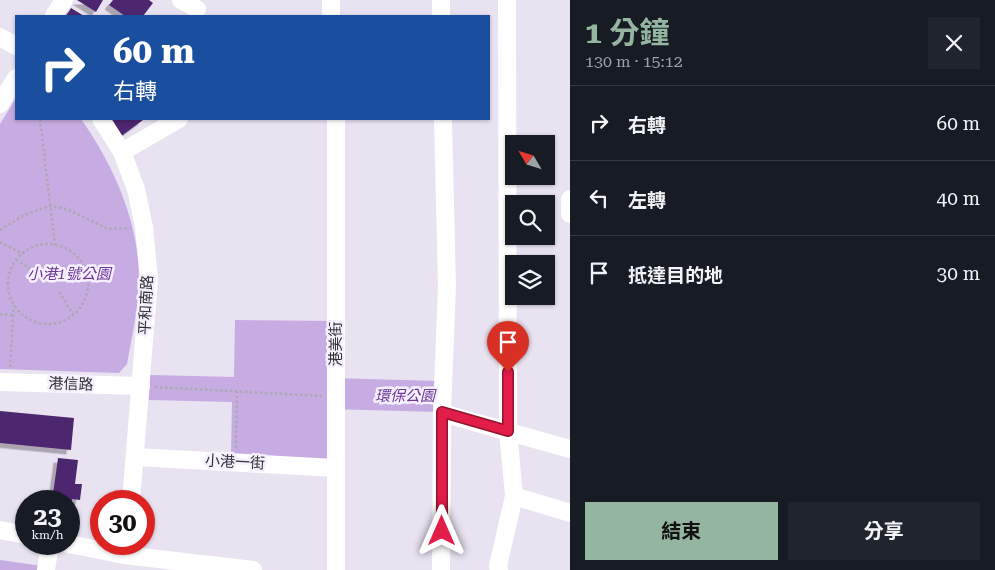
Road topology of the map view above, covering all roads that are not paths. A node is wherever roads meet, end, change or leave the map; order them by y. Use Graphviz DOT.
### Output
graph roads {
  1 [pos="64,0"];
  2 [pos="181,0"];
  3 [pos="331,0"];
  4 [pos="441,0"];
  5 [pos="507,0"];
  6 [pos="199,8"];
  7 [pos="55,15"];
  8 [pos="331,15"];
  9 [pos="441,15"];
  10 [pos="0,37"];
  11 [pos="15,45"];
  12 [pos="15,80"];
  13 [pos="0,104"];
  14 [pos="102,120"];
  15 [pos="176,120"];
  16 [pos="336,120"];
  17 [pos="443,120"];
  18 [pos="122,152"];
  19 [pos="570,199"];
  20 [pos="570,214"];
  21 [pos="5,378"];
  22 [pos="141,386"];
  23 [pos="442,412"];
  24 [pos="508,431"];
  25 [pos="570,448"];
  26 [pos="136,457"];
  27 [pos="334,468"];
  28 [pos="132,490"];
  29 [pos="514,496"];
  30 [pos="570,513"];
  31 [pos="0,530"];
  32 [pos="15,533"];
  33 [pos="80,546"];
  34 [pos="48,555"];
  35 [pos="124,556"];
  36 [pos="46,570"];
  37 [pos="253,570"];
  38 [pos="336,570"];
  39 [pos="441,570"];
  40 [pos="499,570"];
  1 -- 7 [label="street"];
  2 -- 6 [label="street"];
  3 -- 8 [label="street"];
  4 -- 9 [label="street"];
  5 -- 24 [label="street"];
  10 -- 11 [label="street"];
  12 -- 13 [label="street"];
  14 -- 18 [label="street, 平和南路"];
  15 -- 18 [label="street"];
  16 -- 27 [label="street, 港美街"];
  17 -- 23 [label="street"];
  18 -- 22 [label="street, 平和南路"];
  19 -- 20 [label="street"];
  21 -- 22 [label="street, 港信路"];
  22 -- 26 [label="street, 平和南路"];
  23 -- 24 [label="street"];
  23 -- 39 [label="street"];
  24 -- 25 [label="street"];
  24 -- 29 [label="street"];
  26 -- 27 [label="street, 小港一街"];
  26 -- 28 [label="street, 平和南路"];
  27 -- 38 [label="street, 港美街"];
  29 -- 30 [label="street"];
  29 -- 40 [label="street"];
  31 -- 32 [label="street"];
  33 -- 35 [label="street"];
  34 -- 36 [label="street"];
  35 -- 37 [label="street"];
}
